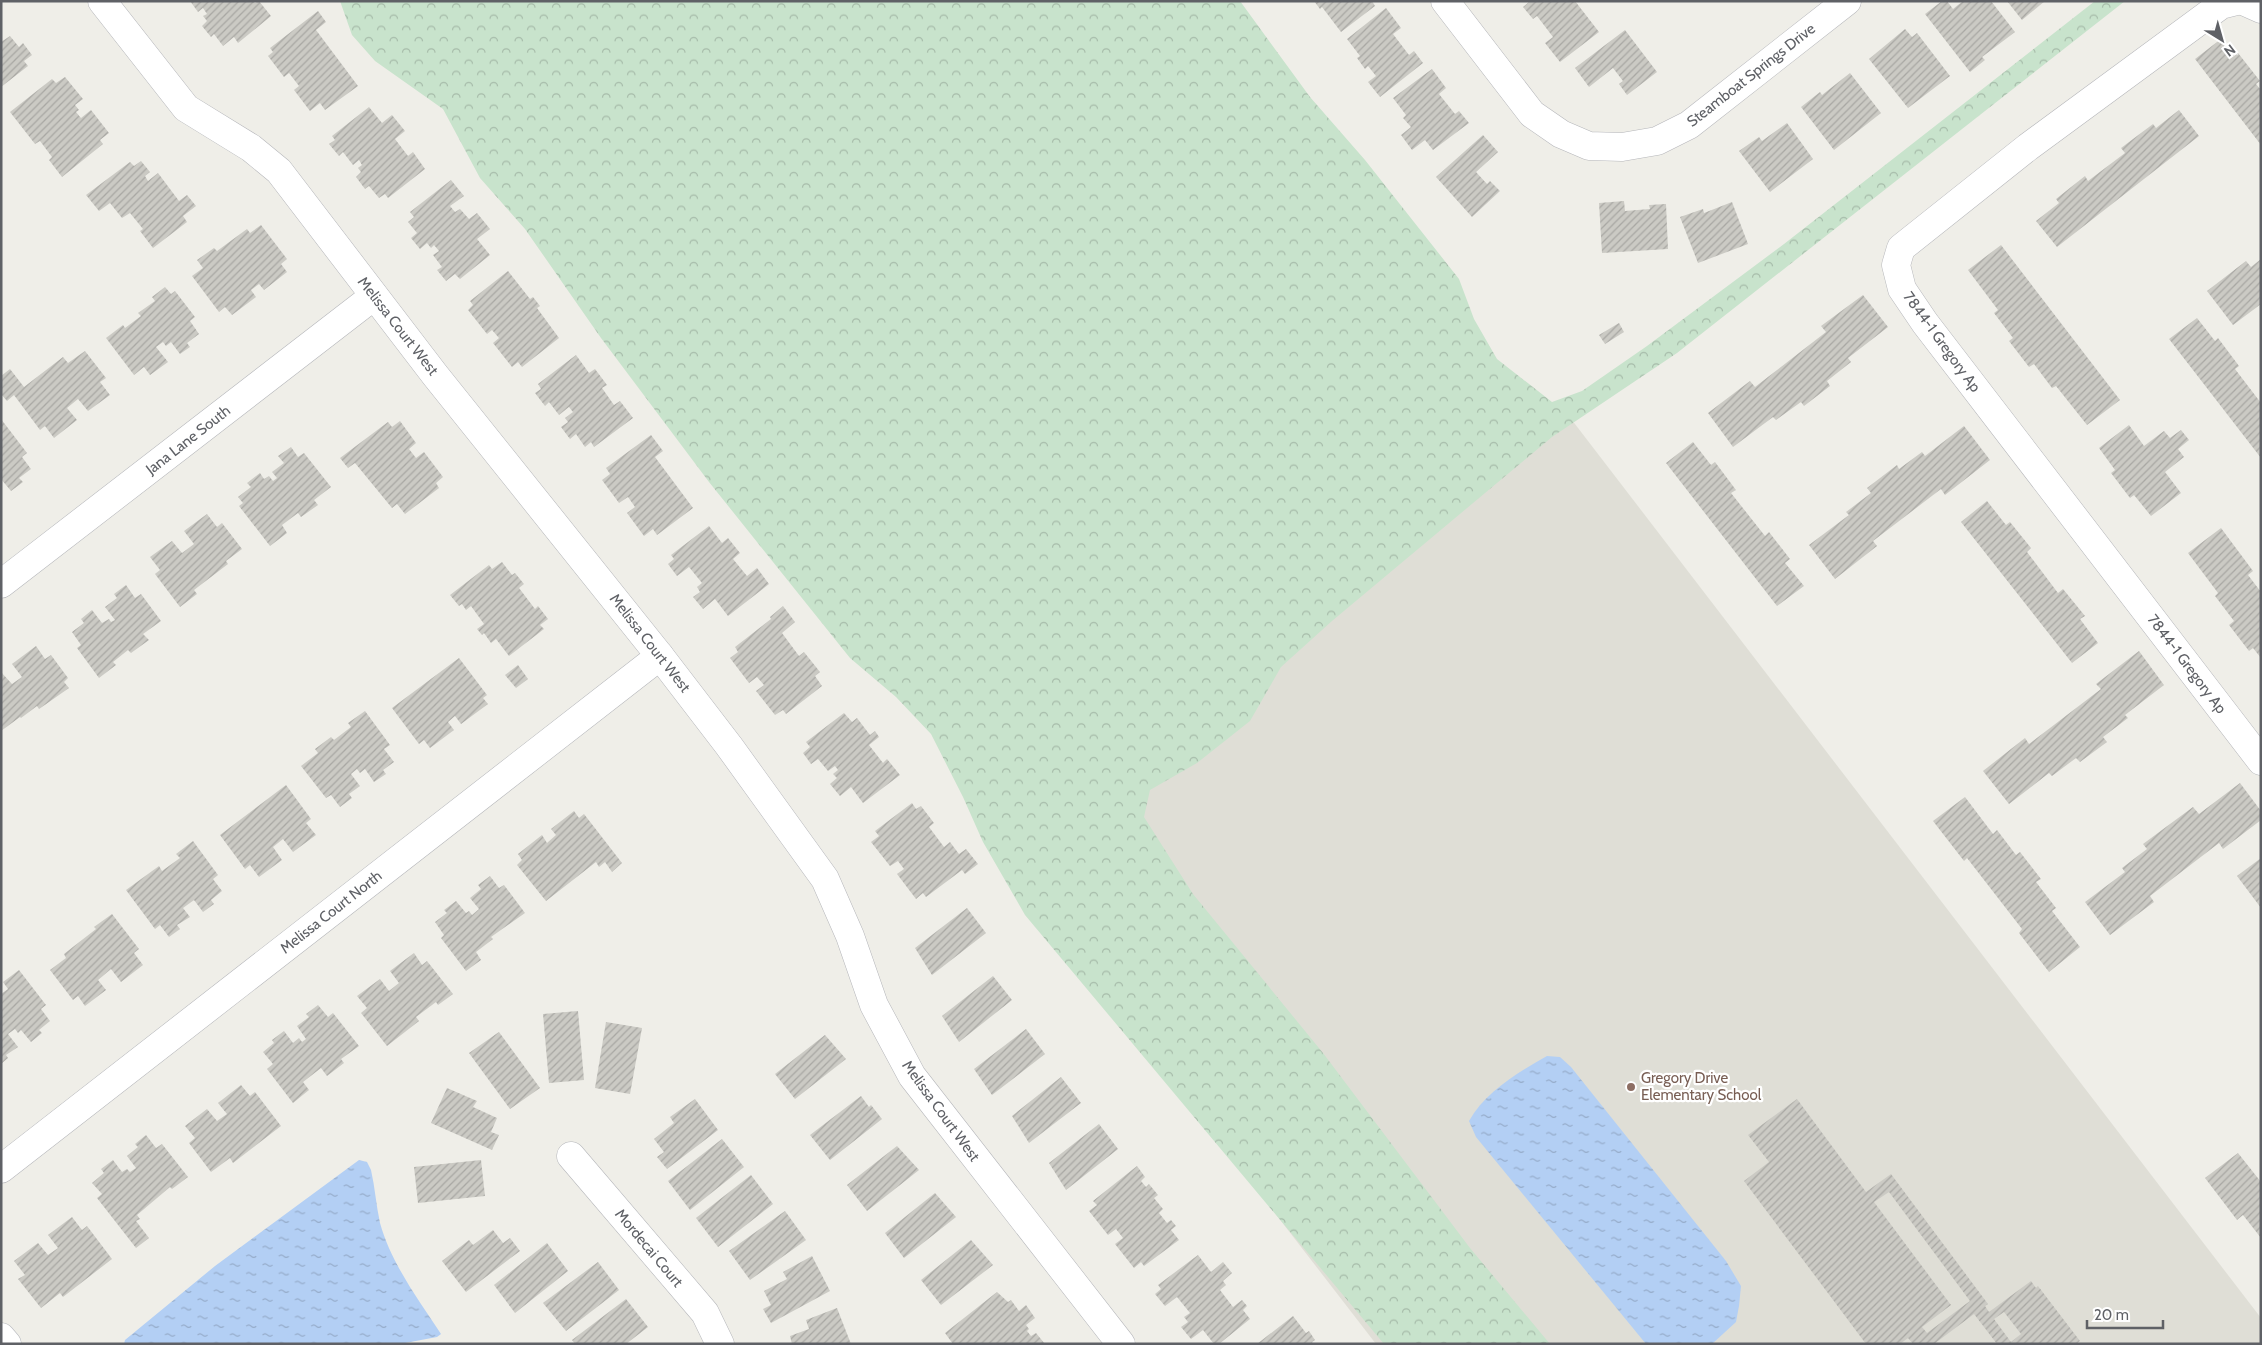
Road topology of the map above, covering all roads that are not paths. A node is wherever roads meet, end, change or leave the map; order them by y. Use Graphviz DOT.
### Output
graph roads {
  1 [pos="102,1"];
  2 [pos="1445,1"];
  3 [pos="1847,1"];
  4 [pos="2237,1"];
  5 [pos="2243,1"];
  6 [pos="2261,9"];
  7 [pos="374,296"];
  8 [pos="1,584"];
  9 [pos="660,656"];
  10 [pos="2261,761"];
  11 [pos="571,1156"];
  12 [pos="1,1169"];
  13 [pos="1,1337"];
  14 [pos="7,1344"];
  15 [pos="720,1344"];
  16 [pos="1121,1344"];
  1 -- 7 [label="street, Melissa Court West"];
  2 -- 3 [label="street, Steamboat Springs Drive"];
  4 -- 10 [label="street, 7844-1 Gregory Ap"];
  5 -- 6 [label="street"];
  7 -- 8 [label="street, Jana Lane South"];
  7 -- 9 [label="street, Melissa Court West"];
  9 -- 12 [label="street, Melissa Court North"];
  9 -- 16 [label="street, Melissa Court West"];
  11 -- 15 [label="street, Mordecai Court"];
  13 -- 14 [label="street"];
}
